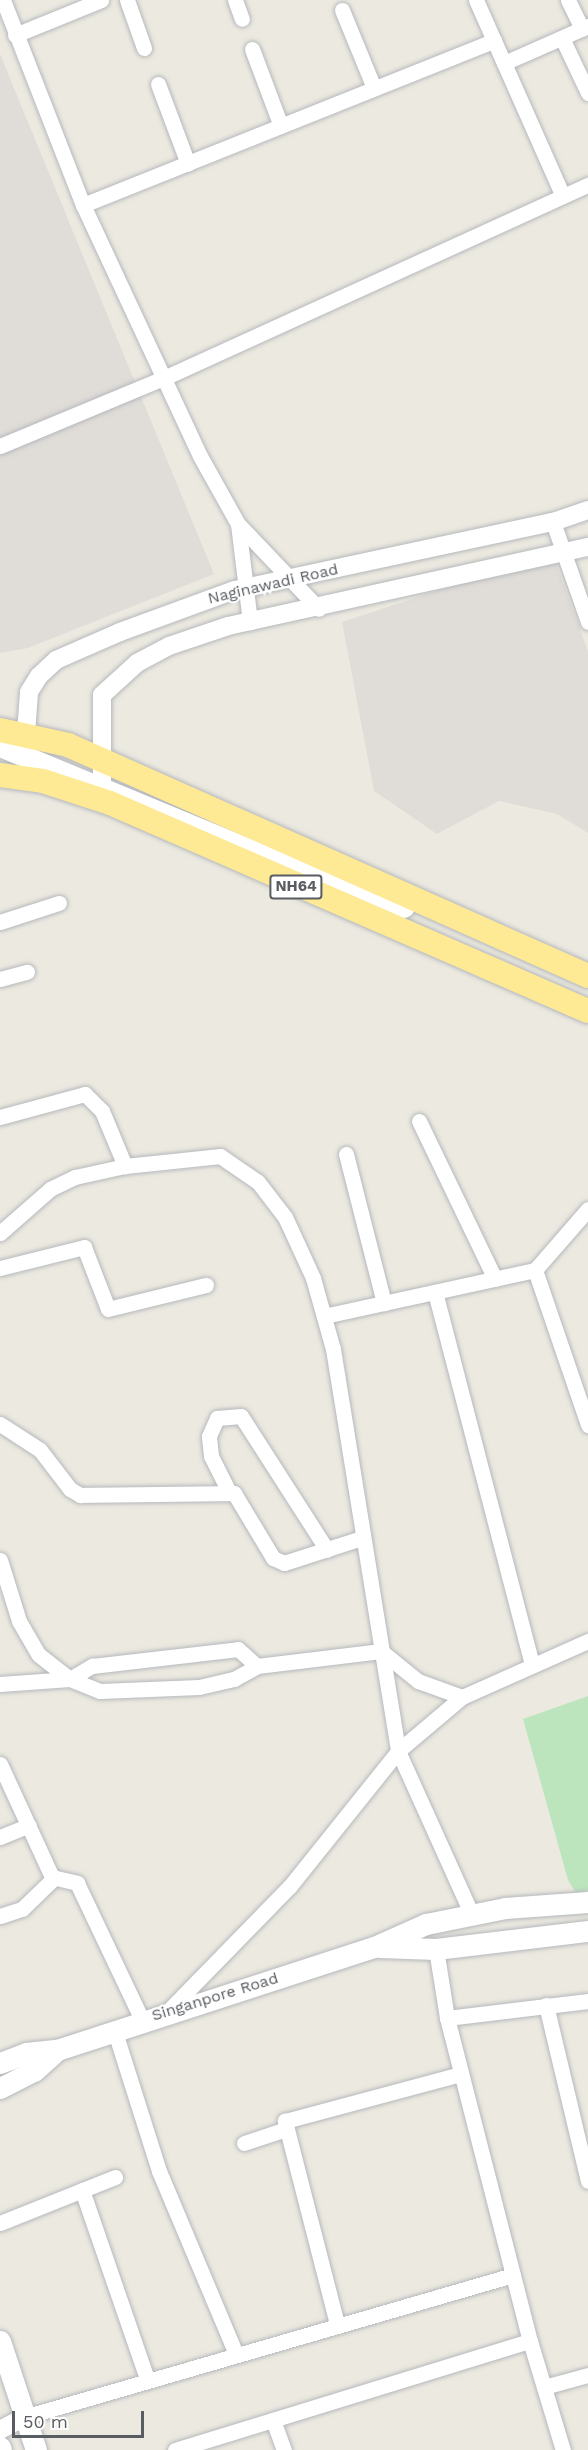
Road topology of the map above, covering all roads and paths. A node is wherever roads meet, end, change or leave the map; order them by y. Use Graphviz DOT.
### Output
graph roads {
  1 [pos="3,0"];
  2 [pos="101,0"];
  3 [pos="127,0"];
  4 [pos="235,0"];
  5 [pos="476,0"];
  6 [pos="568,0"];
  7 [pos="342,10"];
  8 [pos="242,19"];
  9 [pos="585,28"];
  10 [pos="15,35"];
  11 [pos="562,38"];
  12 [pos="494,41"];
  13 [pos="144,48"];
  14 [pos="252,49"];
  15 [pos="504,63"];
  16 [pos="158,84"];
  17 [pos="374,88"];
  18 [pos="588,93"];
  19 [pos="281,126"];
  20 [pos="188,164"];
  21 [pos="588,185"];
  22 [pos="563,196"];
  23 [pos="83,205"];
  24 [pos="166,377"];
  25 [pos="0,446"];
  26 [pos="588,510"];
  27 [pos="553,522"];
  28 [pos="238,524"];
  29 [pos="588,547"];
  30 [pos="564,555"];
  31 [pos="291,579"];
  32 [pos="245,588"];
  33 [pos="320,609"];
  34 [pos="250,622"];
  35 [pos="588,622"];
  36 [pos="0,730"];
  37 [pos="15,755"];
  38 [pos="101,759"];
  39 [pos="0,776"];
  40 [pos="102,792"];
  41 [pos="364,897"];
  42 [pos="59,903"];
  43 [pos="0,922"];
  44 [pos="27,972"];
  45 [pos="588,976"];
  46 [pos="0,979"];
  47 [pos="588,988"];
  48 [pos="588,1000"];
  49 [pos="588,1011"];
  50 [pos="0,1118"];
  51 [pos="419,1121"];
  52 [pos="345,1154"];
  53 [pos="125,1166"];
  54 [pos="588,1209"];
  55 [pos="0,1233"];
  56 [pos="0,1268"];
  57 [pos="535,1270"];
  58 [pos="495,1279"];
  59 [pos="206,1285"];
  60 [pos="435,1292"];
  61 [pos="384,1303"];
  62 [pos="324,1316"];
  63 [pos="0,1424"];
  64 [pos="588,1425"];
  65 [pos="230,1492"];
  66 [pos="362,1538"];
  67 [pos="327,1550"];
  68 [pos="0,1560"];
  69 [pos="588,1641"];
  70 [pos="381,1651"];
  71 [pos="532,1664"];
  72 [pos="257,1666"];
  73 [pos="70,1679"];
  74 [pos="0,1684"];
  75 [pos="462,1697"];
  76 [pos="398,1751"];
  77 [pos="0,1764"];
  78 [pos="28,1826"];
  79 [pos="0,1837"];
  80 [pos="54,1878"];
  81 [pos="588,1902"];
  82 [pos="471,1915"];
  83 [pos="0,1916"];
  84 [pos="588,1931"];
  85 [pos="374,1947"];
  86 [pos="436,1949"];
  87 [pos="588,2001"];
  88 [pos="546,2005"];
  89 [pos="167,2012"];
  90 [pos="447,2018"];
  91 [pos="142,2020"];
  92 [pos="114,2029"];
  93 [pos="57,2050"];
  94 [pos="0,2063"];
  95 [pos="461,2074"];
  96 [pos="0,2088"];
  97 [pos="286,2129"];
  98 [pos="244,2143"];
  99 [pos="115,2177"];
  100 [pos="588,2181"];
  101 [pos="82,2190"];
  102 [pos="0,2223"];
  103 [pos="513,2275"];
  104 [pos="337,2324"];
  105 [pos="530,2341"];
  106 [pos="0,2342"];
  107 [pos="235,2352"];
  108 [pos="588,2375"];
  109 [pos="147,2379"];
  110 [pos="544,2387"];
  111 [pos="24,2417"];
  112 [pos="273,2420"];
  113 [pos="0,2430"];
  114 [pos="195,2447"];
  115 [pos="36,2450"];
  116 [pos="175,2450"];
  117 [pos="284,2450"];
  118 [pos="563,2450"];
  1 -- 10 [label="street"];
  2 -- 10 [label="street"];
  3 -- 13 [label="street"];
  4 -- 8 [label="street"];
  5 -- 12 [label="street"];
  6 -- 9 [label="street"];
  7 -- 17 [label="street"];
  9 -- 11 [label="street"];
  10 -- 23 [label="street"];
  11 -- 15 [label="street"];
  11 -- 18 [label="street"];
  12 -- 15 [label="street"];
  12 -- 17 [label="street"];
  14 -- 19 [label="street"];
  15 -- 22 [label="street"];
  16 -- 20 [label="street"];
  17 -- 19 [label="street"];
  19 -- 20 [label="street"];
  20 -- 23 [label="street"];
  21 -- 22 [label="street"];
  22 -- 24 [label="street"];
  23 -- 24 [label="street"];
  24 -- 25 [label="street"];
  24 -- 28 [label="street"];
  26 -- 27 [label="street, Naginawadi Road"];
  27 -- 30 [label="street"];
  27 -- 31 [label="street, Naginawadi Road"];
  28 -- 31 [label="street"];
  28 -- 32 [label="street"];
  29 -- 30 [label="street, Naginawadi Road"];
  30 -- 33 [label="street, Naginawadi Road"];
  30 -- 35 [label="street"];
  31 -- 32 [label="street, Naginawadi Road"];
  31 -- 33 [label="street"];
  32 -- 34 [label="street"];
  32 -- 37 [label="street, Naginawadi Road"];
  33 -- 34 [label="street, Naginawadi Road"];
  34 -- 38 [label="street, Naginawadi Road"];
  36 -- 37 [label="highway, NH64"];
  37 -- 38 [label="highway, NH64"];
  37 -- 39 [label="highway, NH64"];
  37 -- 40 [label="highway, NH64"];
  38 -- 40 [label="street, Naginawadi Road"];
  38 -- 45 [label="highway, NH64"];
  40 -- 41 [label="main road"];
  40 -- 49 [label="highway, NH64"];
  41 -- 47 [label="main road"];
  41 -- 48 [label="main road"];
  42 -- 43 [label="street"];
  44 -- 46 [label="street"];
  50 -- 53 [label="street"];
  51 -- 58 [label="street"];
  52 -- 61 [label="street"];
  53 -- 55 [label="street"];
  53 -- 62 [label="street"];
  54 -- 57 [label="street"];
  56 -- 59 [label="street"];
  57 -- 58 [label="street"];
  57 -- 64 [label="street"];
  58 -- 60 [label="street"];
  60 -- 61 [label="street"];
  60 -- 71 [label="street"];
  61 -- 62 [label="street"];
  62 -- 66 [label="street"];
  63 -- 65 [label="street"];
  65 -- 67 [label="street"];
  65 -- 67 [label="street"];
  66 -- 67 [label="street"];
  66 -- 70 [label="street"];
  68 -- 73 [label="street"];
  69 -- 71 [label="street"];
  70 -- 72 [label="street"];
  70 -- 75 [label="street"];
  70 -- 76 [label="street"];
  71 -- 75 [label="street"];
  72 -- 73 [label="street"];
  72 -- 73 [label="street"];
  73 -- 74 [label="street"];
  75 -- 76 [label="street"];
  76 -- 82 [label="street"];
  76 -- 89 [label="street"];
  77 -- 78 [label="street"];
  78 -- 79 [label="street"];
  78 -- 80 [label="street"];
  80 -- 83 [label="street"];
  80 -- 91 [label="street"];
  81 -- 82 [label="main road, Singanpore Road"];
  82 -- 85 [label="main road, Singanpore Road"];
  84 -- 86 [label="main road, Singanpore Road"];
  85 -- 86 [label="main road, Singanpore Road"];
  85 -- 89 [label="main road, Singanpore Road"];
  86 -- 90 [label="street"];
  87 -- 88 [label="street"];
  88 -- 90 [label="street"];
  88 -- 100 [label="street"];
  89 -- 91 [label="main road, Singanpore Road"];
  90 -- 95 [label="street"];
  91 -- 92 [label="main road, Singanpore Road"];
  92 -- 93 [label="main road, Singanpore Road"];
  92 -- 107 [label="street"];
  93 -- 94 [label="main road, Singanpore Road"];
  93 -- 96 [label="main road, Singanpore Road"];
  95 -- 97 [label="street"];
  95 -- 103 [label="street"];
  97 -- 98 [label="street"];
  97 -- 104 [label="street"];
  99 -- 101 [label="street"];
  101 -- 102 [label="street"];
  101 -- 109 [label="street"];
  103 -- 104 [label="street"];
  103 -- 105 [label="street"];
  104 -- 107 [label="street"];
  105 -- 110 [label="street"];
  105 -- 112 [label="street"];
  106 -- 111 [label="main road"];
  107 -- 109 [label="street"];
  108 -- 110 [label="street"];
  109 -- 111 [label="street"];
  110 -- 118 [label="street"];
  111 -- 113 [label="street"];
  111 -- 115 [label="main road"];
  112 -- 114 [label="street"];
  112 -- 117 [label="street"];
  114 -- 116 [label="street"];
}
